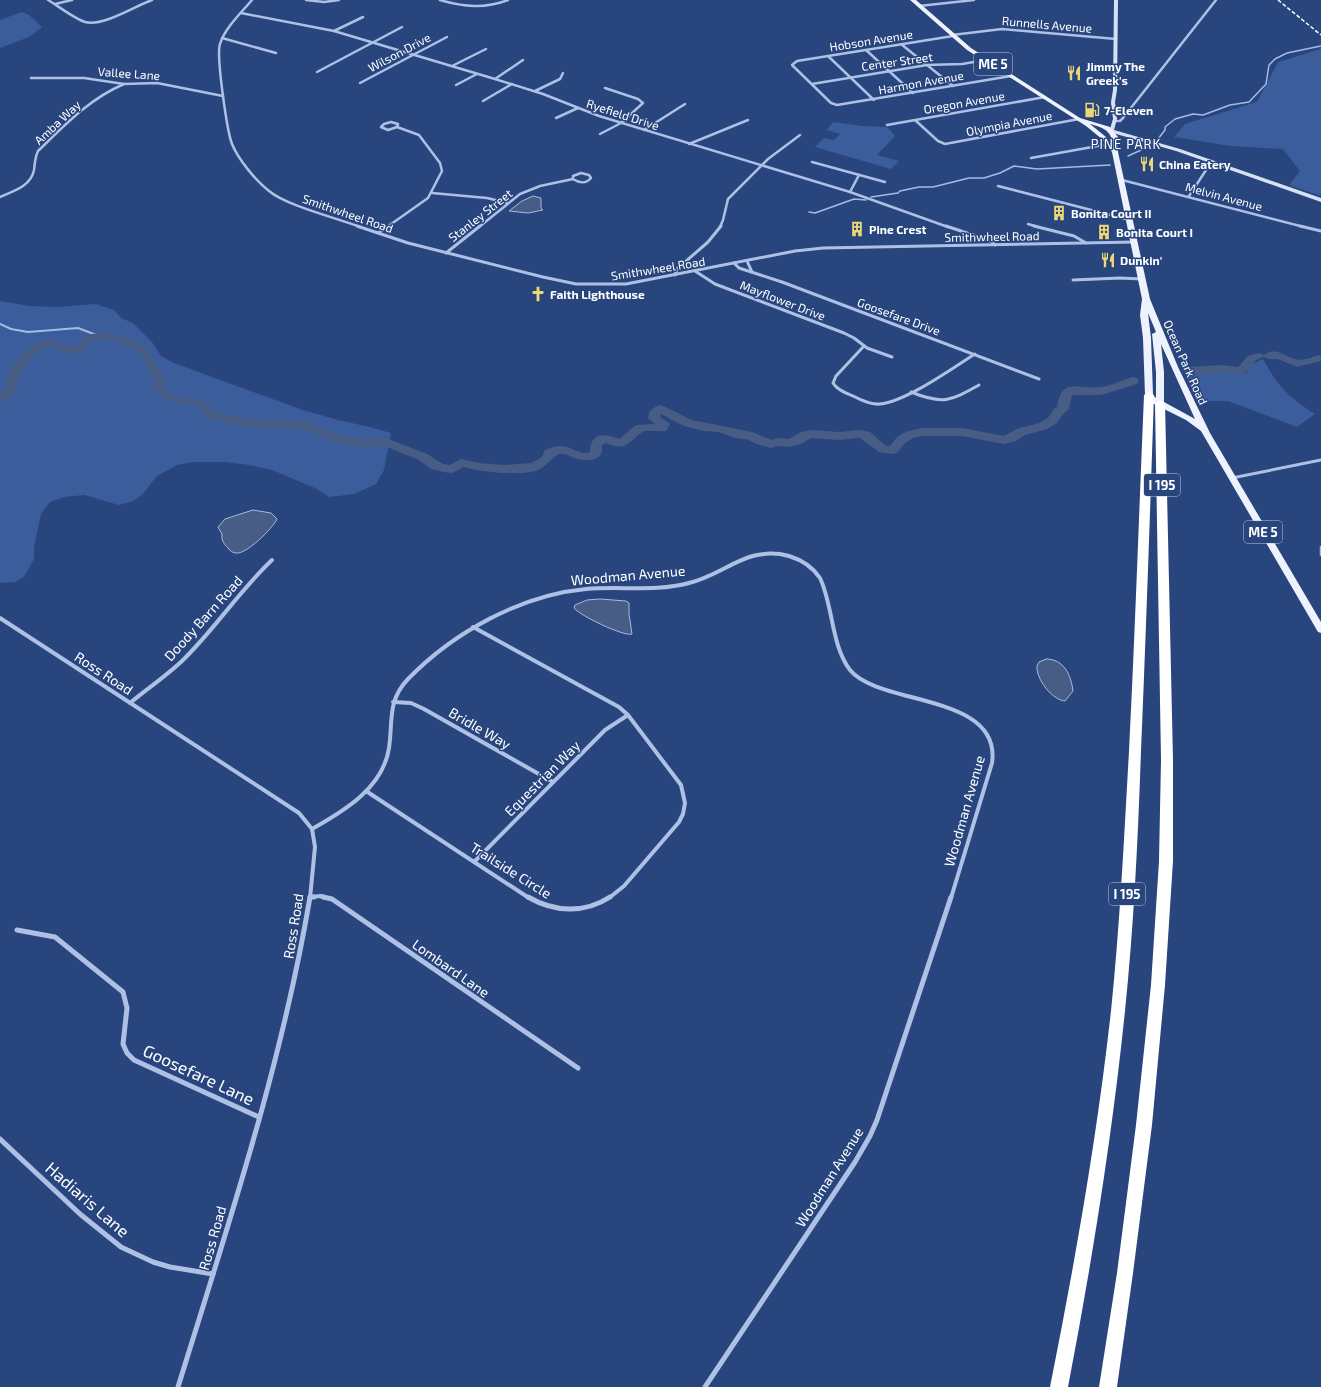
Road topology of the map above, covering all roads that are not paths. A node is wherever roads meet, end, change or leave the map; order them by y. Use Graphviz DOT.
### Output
graph roads {
  1 [pos="48,0"];
  2 [pos="72,0"];
  3 [pos="152,0"];
  4 [pos="252,0"];
  5 [pos="306,0"];
  6 [pos="339,0"];
  7 [pos="440,0"];
  8 [pos="508,0"];
  9 [pos="913,0"];
  10 [pos="974,0"];
  11 [pos="1116,0"];
  12 [pos="1216,0"];
  13 [pos="55,4"];
  14 [pos="920,6"];
  15 [pos="241,13"];
  16 [pos="363,17"];
  17 [pos="402,27"];
  18 [pos="334,31"];
  19 [pos="953,35"];
  20 [pos="447,36"];
  21 [pos="222,38"];
  22 [pos="1116,39"];
  23 [pos="373,43"];
  24 [pos="901,44"];
  25 [pos="486,49"];
  26 [pos="866,50"];
  27 [pos="276,53"];
  28 [pos="412,54"];
  29 [pos="828,56"];
  30 [pos="523,60"];
  31 [pos="986,60"];
  32 [pos="927,65"];
  33 [pos="452,66"];
  34 [pos="889,71"];
  35 [pos="317,72"];
  36 [pos="563,73"];
  37 [pos="477,74"];
  38 [pos="1011,76"];
  39 [pos="850,77"];
  40 [pos="31,78"];
  41 [pos="495,79"];
  42 [pos="360,83"];
  43 [pos="124,84"];
  44 [pos="512,84"];
  45 [pos="812,84"];
  46 [pos="456,85"];
  47 [pos="953,86"];
  48 [pos="605,88"];
  49 [pos="534,91"];
  50 [pos="913,93"];
  51 [pos="223,96"];
  52 [pos="1045,97"];
  53 [pos="874,100"];
  54 [pos="483,101"];
  55 [pos="685,104"];
  56 [pos="578,108"];
  57 [pos="556,118"];
  58 [pos="1079,119"];
  59 [pos="748,120"];
  60 [pos="915,120"];
  61 [pos="1114,122"];
  62 [pos="621,123"];
  63 [pos="887,125"];
  64 [pos="397,127"];
  65 [pos="1103,127"];
  66 [pos="644,130"];
  67 [pos="1096,131"];
  68 [pos="1111,131"];
  69 [pos="600,134"];
  70 [pos="800,135"];
  71 [pos="689,144"];
  72 [pos="1109,144"];
  73 [pos="1115,152"];
  74 [pos="1031,158"];
  75 [pos="1212,161"];
  76 [pos="812,162"];
  77 [pos="762,166"];
  78 [pos="859,175"];
  79 [pos="572,179"];
  80 [pos="1122,180"];
  81 [pos="885,182"];
  82 [pos="998,186"];
  83 [pos="850,192"];
  84 [pos="432,193"];
  85 [pos="1189,196"];
  86 [pos="0,197"];
  87 [pos="1321,200"];
  88 [pos="508,203"];
  89 [pos="1130,220"];
  90 [pos="1028,224"];
  91 [pos="1321,231"];
  92 [pos="378,233"];
  93 [pos="1135,242"];
  94 [pos="1086,243"];
  95 [pos="995,245"];
  96 [pos="446,253"];
  97 [pos="747,261"];
  98 [pos="734,263"];
  99 [pos="695,271"];
  100 [pos="752,272"];
  101 [pos="675,275"];
  102 [pos="1142,279"];
  103 [pos="1073,280"];
  104 [pos="1146,299"];
  105 [pos="1153,316"];
  106 [pos="864,346"];
  107 [pos="975,354"];
  108 [pos="892,357"];
  109 [pos="1039,379"];
  110 [pos="979,385"];
  111 [pos="911,392"];
  112 [pos="1155,399"];
  113 [pos="1193,407"];
  114 [pos="1177,412"];
  115 [pos="1206,433"];
  116 [pos="1321,460"];
  117 [pos="1232,478"];
  118 [pos="272,560"];
  119 [pos="0,618"];
  120 [pos="473,627"];
  121 [pos="1321,630"];
  122 [pos="393,702"];
  123 [pos="130,703"];
  124 [pos="628,715"];
  125 [pos="553,782"];
  126 [pos="366,791"];
  127 [pos="312,828"];
  128 [pos="475,861"];
  129 [pos="310,897"];
  130 [pos="17,930"];
  131 [pos="578,1068"];
  132 [pos="259,1117"];
  133 [pos="0,1139"];
  134 [pos="213,1274"];
  135 [pos="178,1387"];
  136 [pos="705,1387"];
  137 [pos="1059,1387"];
  138 [pos="1108,1387"];
  1 -- 13 [label="street"];
  2 -- 13 [label="street"];
  3 -- 13 [label="street"];
  4 -- 15 [label="street"];
  5 -- 6 [label="street"];
  7 -- 8 [label="street"];
  9 -- 14 [label="main road, ME 5"];
  10 -- 14 [label="street"];
  11 -- 22 [label="street"];
  12 -- 61 [label="street"];
  14 -- 19 [label="main road, ME 5"];
  15 -- 18 [label="street, Ryefield Drive"];
  15 -- 21 [label="street"];
  16 -- 18 [label="street"];
  17 -- 23 [label="street"];
  18 -- 23 [label="street, Ryefield Drive"];
  19 -- 22 [label="street, Runnells Avenue"];
  19 -- 24 [label="street, Hobson Avenue"];
  19 -- 31 [label="main road, ME 5"];
  20 -- 28 [label="street, Wilson Drive"];
  21 -- 27 [label="street"];
  21 -- 51 [label="street, Smithwheel Road"];
  22 -- 61 [label="street"];
  23 -- 28 [label="street, Ryefield Drive"];
  23 -- 35 [label="street"];
  24 -- 26 [label="street, Hobson Avenue"];
  24 -- 32 [label="street"];
  25 -- 33 [label="street"];
  26 -- 29 [label="street, Hobson Avenue"];
  26 -- 34 [label="street"];
  28 -- 33 [label="street, Ryefield Drive"];
  28 -- 42 [label="street, Wilson Drive"];
  29 -- 39 [label="street"];
  29 -- 45 [label="street, Hobson Avenue"];
  30 -- 41 [label="street"];
  31 -- 32 [label="street, Center Street"];
  31 -- 38 [label="main road, ME 5"];
  32 -- 34 [label="street, Center Street"];
  32 -- 47 [label="street"];
  33 -- 37 [label="street, Ryefield Drive"];
  34 -- 39 [label="street, Center Street"];
  34 -- 50 [label="street"];
  36 -- 49 [label="street"];
  37 -- 41 [label="street, Ryefield Drive"];
  37 -- 46 [label="street"];
  38 -- 47 [label="street, Harmon Avenue"];
  38 -- 52 [label="main road, ME 5"];
  39 -- 45 [label="street, Center Street"];
  39 -- 53 [label="street"];
  40 -- 43 [label="street, Vallee Lane"];
  41 -- 44 [label="street, Ryefield Drive"];
  43 -- 51 [label="street, Vallee Lane"];
  43 -- 86 [label="street, Amba Way"];
  44 -- 49 [label="street, Ryefield Drive"];
  44 -- 54 [label="street"];
  45 -- 53 [label="street, Harmon Avenue"];
  47 -- 50 [label="street, Harmon Avenue"];
  48 -- 62 [label="street"];
  49 -- 56 [label="street, Ryefield Drive"];
  50 -- 53 [label="street, Harmon Avenue"];
  51 -- 92 [label="street, Smithwheel Road"];
  52 -- 58 [label="main road, ME 5"];
  52 -- 60 [label="street, Oregon Avenue"];
  55 -- 66 [label="street"];
  56 -- 57 [label="street"];
  56 -- 62 [label="street, Ryefield Drive"];
  58 -- 60 [label="street, Olympia Avenue"];
  58 -- 65 [label="main road, ME 5"];
  58 -- 67 [label="main road, ME 5"];
  59 -- 71 [label="street"];
  60 -- 63 [label="street, Oregon Avenue"];
  61 -- 65 [label="street"];
  61 -- 68 [label="street"];
  62 -- 66 [label="street, Ryefield Drive"];
  62 -- 69 [label="street"];
  64 -- 64 [label="street"];
  64 -- 84 [label="street"];
  65 -- 67 [label="street"];
  65 -- 68 [label="main road, ME 5"];
  66 -- 71 [label="street, Ryefield Drive"];
  67 -- 68 [label="main road"];
  67 -- 72 [label="main road, ME 5"];
  68 -- 73 [label="main road, Ocean Park Road"];
  68 -- 75 [label="street"];
  70 -- 77 [label="street"];
  71 -- 77 [label="street, Ryefield Drive"];
  72 -- 73 [label="main road, ME 5"];
  72 -- 74 [label="street"];
  73 -- 80 [label="main road, Ocean Park Road / ME 5"];
  75 -- 85 [label="street"];
  75 -- 87 [label="street"];
  76 -- 78 [label="street"];
  77 -- 83 [label="street, Ryefield Drive"];
  77 -- 101 [label="street"];
  78 -- 81 [label="street"];
  78 -- 83 [label="street"];
  79 -- 79 [label="street, Stanley Street"];
  79 -- 88 [label="street, Stanley Street"];
  80 -- 85 [label="street, Melvin Avenue"];
  80 -- 89 [label="main road, Ocean Park Road / ME 5"];
  82 -- 89 [label="street"];
  83 -- 95 [label="street, Ryefield Drive"];
  84 -- 88 [label="street"];
  84 -- 92 [label="street"];
  85 -- 91 [label="street, Melvin Avenue"];
  88 -- 96 [label="street, Stanley Street"];
  89 -- 93 [label="main road, Ocean Park Road / ME 5"];
  90 -- 94 [label="street"];
  92 -- 96 [label="street, Smithwheel Road"];
  93 -- 94 [label="street, Smithwheel Road"];
  93 -- 102 [label="main road, Ocean Park Road / ME 5"];
  94 -- 95 [label="street, Smithwheel Road"];
  95 -- 97 [label="street, Smithwheel Road"];
  96 -- 101 [label="street, Smithwheel Road"];
  97 -- 98 [label="street, Smithwheel Road"];
  97 -- 100 [label="street"];
  98 -- 99 [label="street, Smithwheel Road"];
  98 -- 100 [label="street, Goosefare Drive"];
  99 -- 101 [label="street, Smithwheel Road"];
  99 -- 106 [label="street, Mayflower Drive"];
  100 -- 107 [label="street, Goosefare Drive"];
  102 -- 103 [label="street"];
  102 -- 104 [label="main road, Ocean Park Road / ME 5"];
  104 -- 105 [label="main road, Ocean Park Road / ME 5"];
  104 -- 112 [label="main road, Ocean Park Road / ME 5"];
  105 -- 112 [label="main road"];
  105 -- 113 [label="main road, Ocean Park Road / ME 5"];
  106 -- 108 [label="street, Mayflower Drive"];
  106 -- 111 [label="street"];
  107 -- 109 [label="street, Goosefare Drive"];
  107 -- 111 [label="street"];
  110 -- 111 [label="street"];
  112 -- 114 [label="main road, Ocean Park Road / ME 5"];
  112 -- 137 [label="highway, I 195"];
  112 -- 138 [label="highway, I 195"];
  113 -- 114 [label="main road"];
  113 -- 115 [label="main road, Ocean Park Road / ME 5"];
  114 -- 115 [label="main road, Ocean Park Road / ME 5"];
  115 -- 117 [label="main road, Ocean Park Road / ME 5"];
  116 -- 117 [label="street"];
  117 -- 121 [label="main road, Ocean Park Road / ME 5"];
  118 -- 123 [label="street, Doody Barn Road"];
  119 -- 123 [label="street, Ross Road"];
  120 -- 122 [label="street, Woodman Avenue"];
  120 -- 124 [label="street, Trailside Circle"];
  120 -- 136 [label="street, Woodman Avenue"];
  122 -- 125 [label="street, Bridle Way"];
  122 -- 126 [label="street, Woodman Avenue"];
  123 -- 127 [label="street, Ross Road"];
  124 -- 125 [label="street, Equestrian Way"];
  124 -- 128 [label="street, Trailside Circle"];
  125 -- 128 [label="street, Equestrian Way"];
  126 -- 127 [label="street, Woodman Avenue"];
  126 -- 128 [label="street, Trailside Circle"];
  127 -- 129 [label="street, Ross Road"];
  129 -- 131 [label="street, Lombard Lane"];
  129 -- 132 [label="street, Ross Road"];
  130 -- 132 [label="street, Goosefare Lane"];
  132 -- 134 [label="street, Ross Road"];
  133 -- 134 [label="street, Hadiaris Lane"];
  134 -- 135 [label="street, Ross Road"];
}
